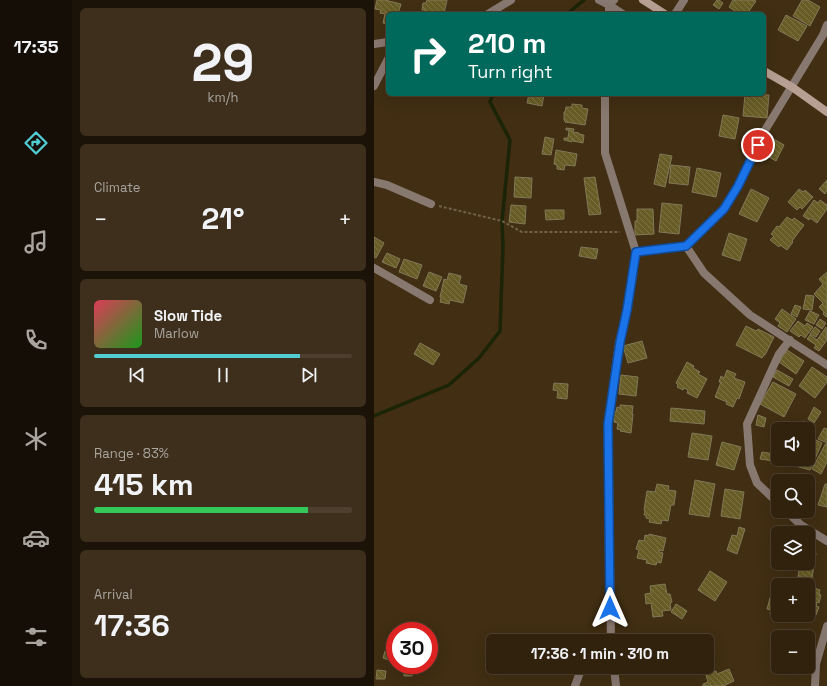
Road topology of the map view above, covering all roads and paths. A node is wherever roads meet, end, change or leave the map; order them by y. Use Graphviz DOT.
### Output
graph roads {
  1 [pos="511,0"];
  2 [pos="599,0"];
  3 [pos="643,0"];
  4 [pos="684,0"];
  5 [pos="612,2"];
  6 [pos="491,12"];
  7 [pos="610,12"];
  8 [pos="621,12"];
  9 [pos="662,12"];
  10 [pos="676,12"];
  11 [pos="827,25"];
  12 [pos="386,42"];
  13 [pos="374,44"];
  14 [pos="386,63"];
  15 [pos="766,72"];
  16 [pos="374,86"];
  17 [pos="792,87"];
  18 [pos="605,96"];
  19 [pos="827,112"];
  20 [pos="374,182"];
  21 [pos="430,204"];
  22 [pos="629,232"];
  23 [pos="686,246"];
  24 [pos="636,252"];
  25 [pos="374,268"];
  26 [pos="430,300"];
  27 [pos="790,340"];
  28 [pos="827,365"];
  29 [pos="771,497"];
  30 [pos="794,518"];
  31 [pos="827,542"];
  32 [pos="827,626"];
  33 [pos="611,634"];
  34 [pos="579,674"];
  35 [pos="615,674"];
  36 [pos="575,686"];
  37 [pos="616,686"];
  38 [pos="815,686"];
  1 -- 6 [label="street"];
  2 -- 5 [label="street"];
  3 -- 9 [label="main road"];
  4 -- 10 [label="street"];
  5 -- 7 [label="street"];
  5 -- 8 [label="street"];
  11 -- 17 [label="street"];
  12 -- 13 [label="street"];
  14 -- 16 [label="street"];
  15 -- 17 [label="main road"];
  17 -- 19 [label="main road"];
  17 -- 23 [label="street"];
  18 -- 22 [label="street"];
  20 -- 21 [label="street"];
  21 -- 22 [label="path"];
  22 -- 24 [label="street"];
  23 -- 24 [label="street"];
  23 -- 27 [label="street"];
  24 -- 33 [label="street"];
  25 -- 26 [label="street"];
  27 -- 28 [label="street"];
  27 -- 29 [label="street"];
  30 -- 31 [label="street"];
  32 -- 38 [label="street"];
  34 -- 36 [label="street"];
  35 -- 37 [label="street"];
}
